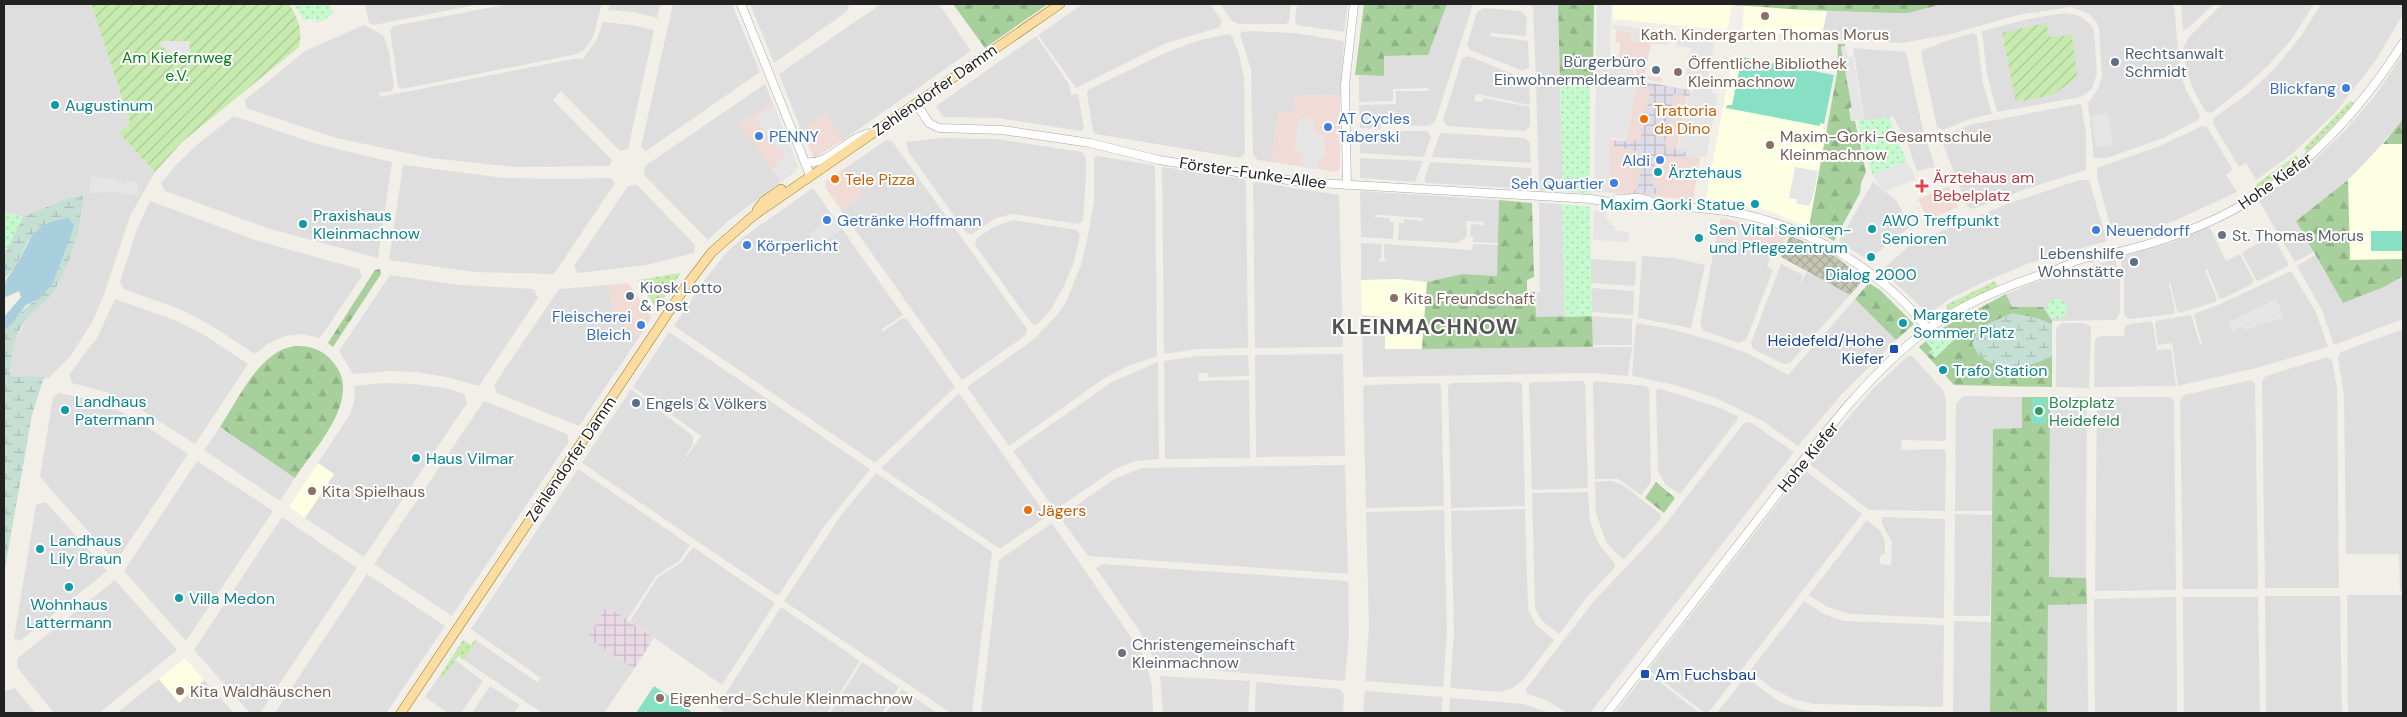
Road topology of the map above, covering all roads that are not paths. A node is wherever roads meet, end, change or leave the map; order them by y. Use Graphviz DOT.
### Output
graph roads {
  1 [pos="741,4"];
  2 [pos="1060,4"];
  3 [pos="1354,4"];
  4 [pos="2403,42"];
  5 [pos="916,103"];
  6 [pos="872,134"];
  7 [pos="805,162"];
  8 [pos="810,175"];
  9 [pos="1347,185"];
  10 [pos="1928,329"];
  11 [pos="401,713"];
  12 [pos="1607,713"];
  1 -- 7 [label="street"];
  2 -- 5 [label="main road, Zehlendorfer Damm"];
  3 -- 9 [label="street"];
  4 -- 10 [label="street, Hohe Kiefer"];
  5 -- 6 [label="main road, Zehlendorfer Damm"];
  5 -- 9 [label="street, Förster-Funke-Allee"];
  6 -- 7 [label="street"];
  6 -- 8 [label="main road, Zehlendorfer Damm"];
  7 -- 8 [label="street"];
  8 -- 11 [label="main road, Zehlendorfer Damm"];
  9 -- 10 [label="street, Förster-Funke-Allee"];
  10 -- 12 [label="street, Hohe Kiefer"];
}
